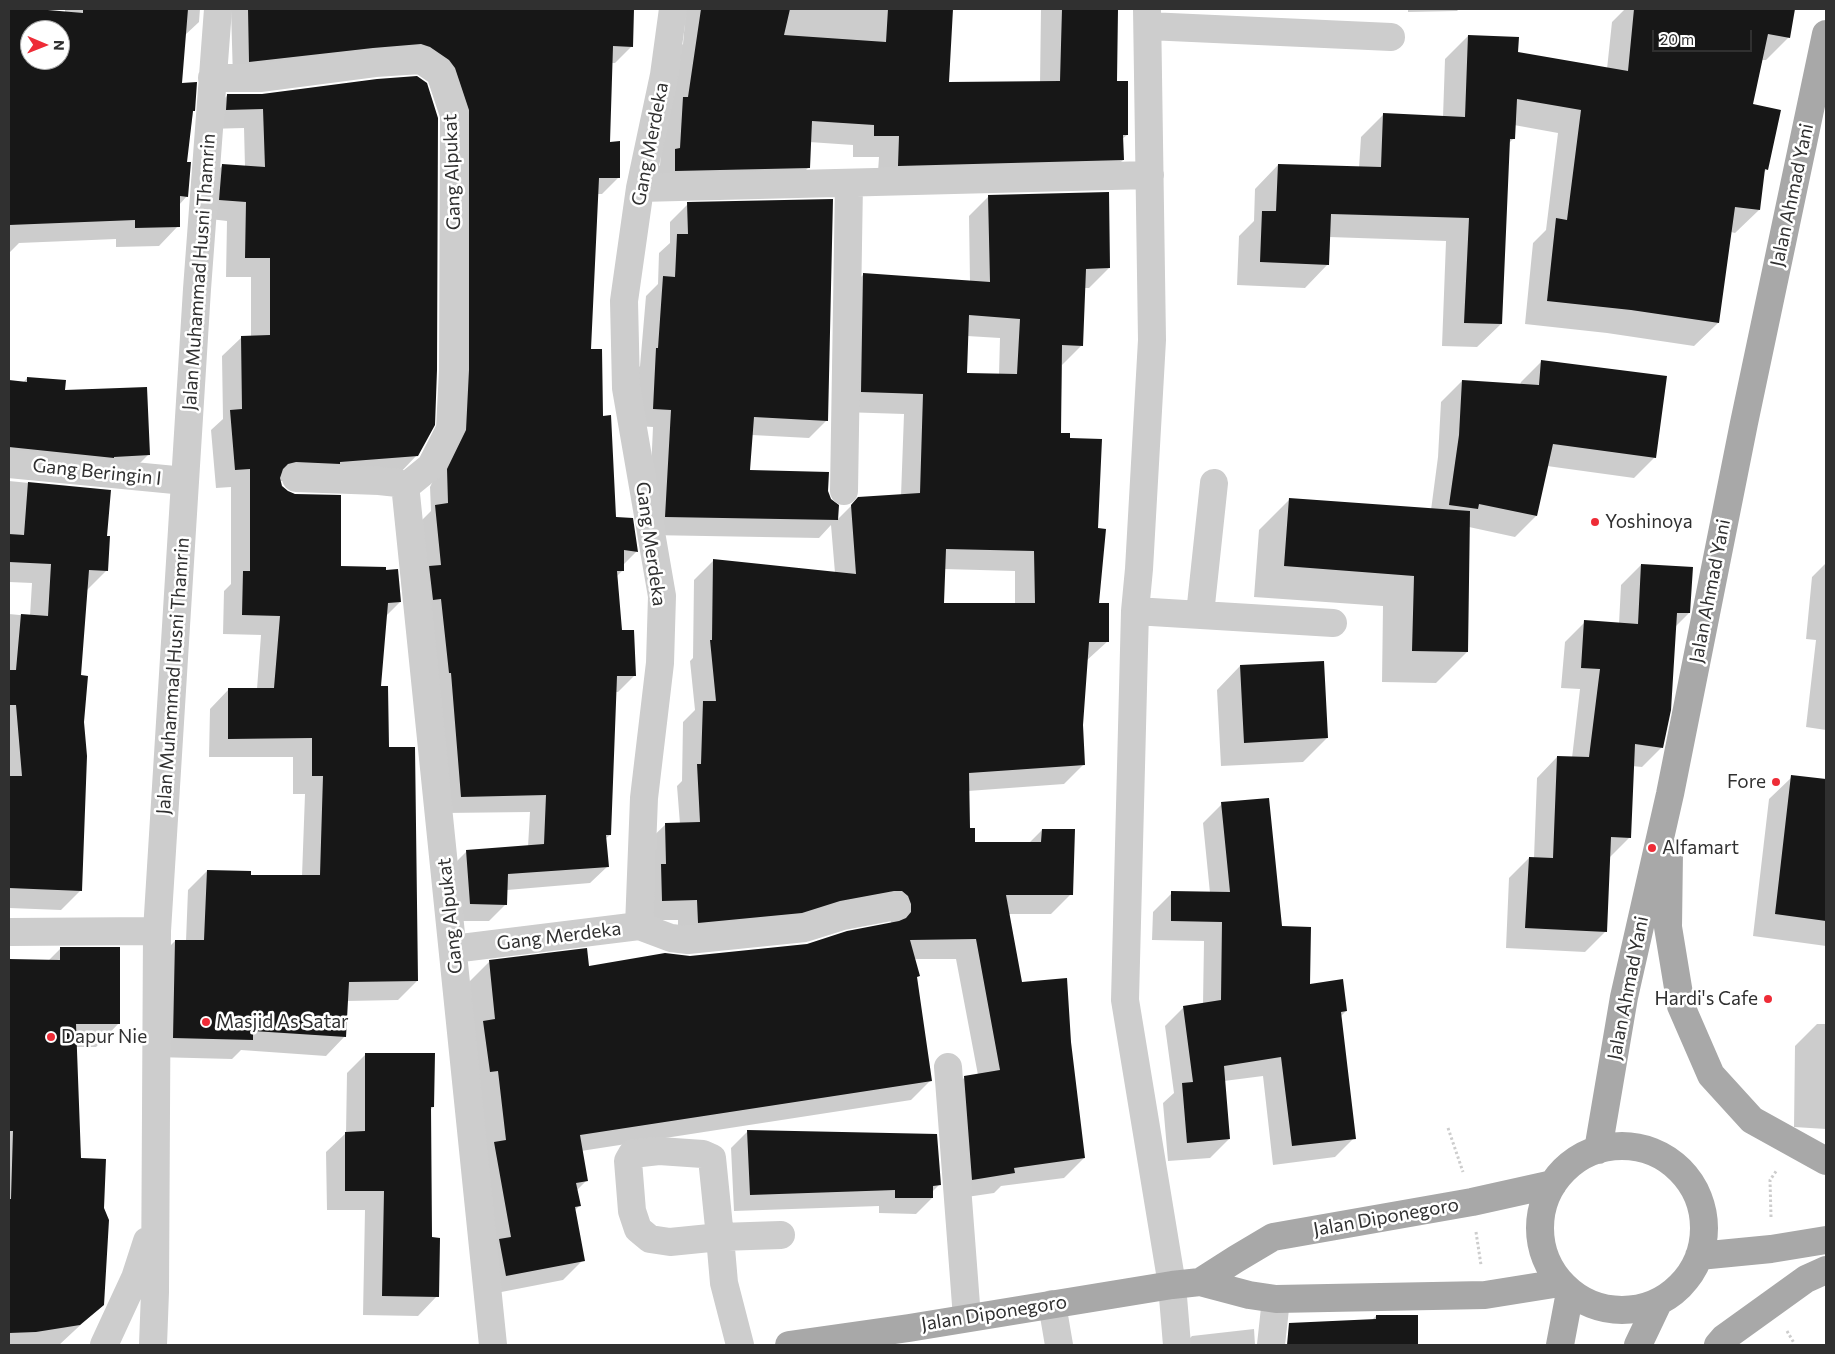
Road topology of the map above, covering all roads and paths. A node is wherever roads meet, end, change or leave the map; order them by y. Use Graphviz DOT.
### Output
graph roads {
  1 [pos="218,9"];
  2 [pos="673,9"];
  3 [pos="1148,18"];
  4 [pos="1826,34"];
  5 [pos="1391,37"];
  6 [pos="212,78"];
  7 [pos="1150,175"];
  8 [pos="849,183"];
  9 [pos="640,188"];
  10 [pos="9,464"];
  11 [pos="296,478"];
  12 [pos="185,481"];
  13 [pos="1214,484"];
  14 [pos="404,488"];
  15 [pos="844,491"];
  16 [pos="1135,611"];
  17 [pos="1200,614"];
  18 [pos="1332,622"];
  19 [pos="1670,794"];
  20 [pos="896,906"];
  21 [pos="639,926"];
  22 [pos="157,931"];
  23 [pos="9,932"];
  24 [pos="453,949"];
  25 [pos="948,1067"];
  26 [pos="1598,1150"];
  27 [pos="1826,1161"];
  28 [pos="1553,1184"];
  29 [pos="154,1220"];
  30 [pos="781,1235"];
  31 [pos="1826,1240"];
  32 [pos="1699,1256"];
  33 [pos="1826,1270"];
  34 [pos="1200,1282"];
  35 [pos="1172,1285"];
  36 [pos="1565,1288"];
  37 [pos="1276,1299"];
  38 [pos="1658,1303"];
  39 [pos="1052,1304"];
  40 [pos="967,1318"];
  41 [pos="910,1336"];
  42 [pos="104,1345"];
  43 [pos="152,1345"];
  44 [pos="493,1345"];
  45 [pos="740,1345"];
  46 [pos="788,1345"];
  47 [pos="1059,1345"];
  48 [pos="1177,1345"];
  49 [pos="1271,1345"];
  50 [pos="1560,1345"];
  51 [pos="1638,1345"];
  52 [pos="1718,1345"];
  1 -- 6 [label="street, Jalan Muhammad Husni Thamrin"];
  2 -- 9 [label="street, Gang Merdeka"];
  3 -- 5 [label="street"];
  3 -- 7 [label="street"];
  4 -- 19 [label="main road, Jalan Ahmad Yani"];
  6 -- 12 [label="street, Jalan Muhammad Husni Thamrin"];
  6 -- 14 [label="street, Gang Alpukat"];
  7 -- 8 [label="street"];
  7 -- 16 [label="street"];
  8 -- 9 [label="street"];
  8 -- 15 [label="street"];
  9 -- 21 [label="street, Gang Merdeka"];
  10 -- 12 [label="street, Gang Beringin I"];
  11 -- 14 [label="street"];
  12 -- 22 [label="street, Jalan Muhammad Husni Thamrin"];
  13 -- 17 [label="street"];
  14 -- 24 [label="street, Gang Alpukat"];
  16 -- 17 [label="street"];
  16 -- 35 [label="street"];
  17 -- 18 [label="street"];
  19 -- 26 [label="main road, Jalan Ahmad Yani"];
  19 -- 27 [label="main road"];
  20 -- 21 [label="street"];
  21 -- 24 [label="street, Gang Merdeka"];
  22 -- 23 [label="street"];
  22 -- 29 [label="street, Jalan Muhammad Husni Thamrin"];
  24 -- 44 [label="street, Gang Alpukat"];
  25 -- 40 [label="street"];
  26 -- 28 [label="main road"];
  26 -- 32 [label="main road"];
  28 -- 34 [label="main road, Jalan Diponegoro"];
  28 -- 36 [label="main road"];
  29 -- 42 [label="street"];
  29 -- 43 [label="street, Jalan Muhammad Husni Thamrin"];
  30 -- 45 [label="street"];
  31 -- 32 [label="main road"];
  32 -- 38 [label="main road"];
  33 -- 52 [label="main road"];
  34 -- 35 [label="main road, Jalan Diponegoro"];
  34 -- 37 [label="main road, Jalan Diponegoro"];
  35 -- 39 [label="main road, Jalan Diponegoro"];
  35 -- 48 [label="street"];
  36 -- 37 [label="main road, Jalan Diponegoro"];
  36 -- 38 [label="main road"];
  36 -- 50 [label="main road"];
  37 -- 49 [label="street"];
  38 -- 51 [label="main road"];
  39 -- 40 [label="main road, Jalan Diponegoro"];
  39 -- 47 [label="street"];
  40 -- 41 [label="main road, Jalan Diponegoro"];
  41 -- 46 [label="main road, Jalan Diponegoro"];
}
